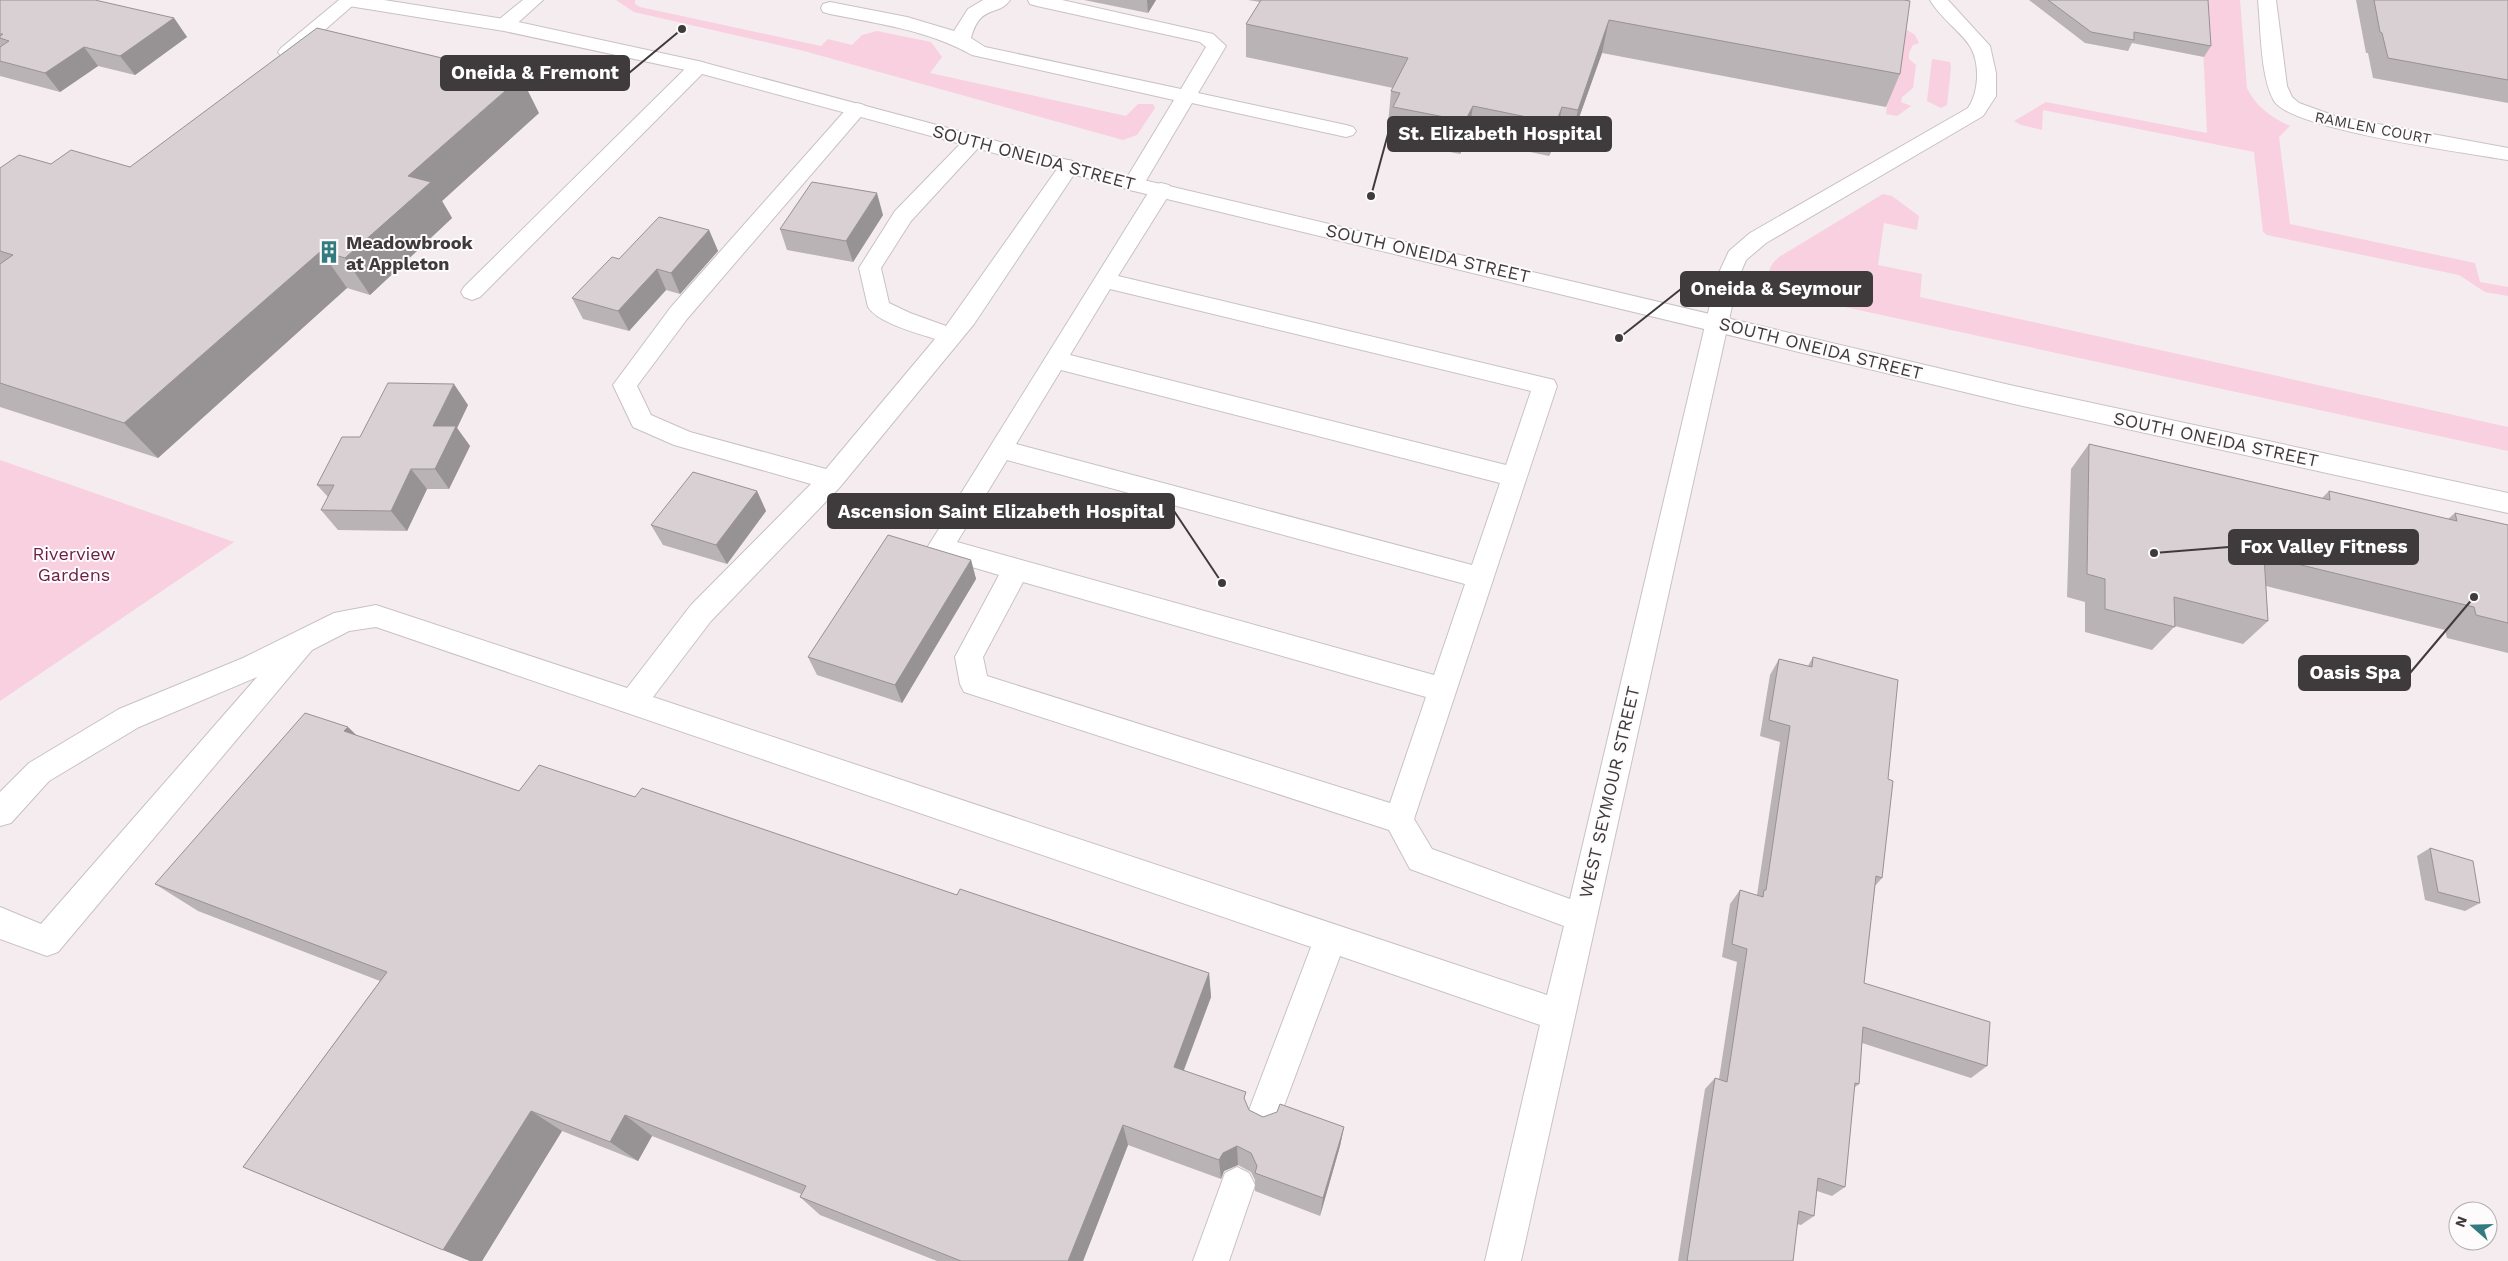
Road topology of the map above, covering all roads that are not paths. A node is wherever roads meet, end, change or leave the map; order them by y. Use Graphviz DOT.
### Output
graph roads {
  1 [pos="349,0"];
  2 [pos="534,0"];
  3 [pos="1000,0"];
  4 [pos="1037,0"];
  5 [pos="2267,0"];
  6 [pos="1934,3"];
  7 [pos="830,8"];
  8 [pos="504,25"];
  9 [pos="961,39"];
  10 [pos="271,64"];
  11 [pos="698,67"];
  12 [pos="1186,96"];
  13 [pos="857,109"];
  14 [pos="1346,131"];
  15 [pos="973,142"];
  16 [pos="2508,154"];
  17 [pos="1069,167"];
  18 [pos="1134,184"];
  19 [pos="1161,190"];
  20 [pos="1104,280"];
  21 [pos="472,292"];
  22 [pos="1716,322"];
  23 [pos="951,336"];
  24 [pos="1055,360"];
  25 [pos="1001,449"];
  26 [pos="1514,478"];
  27 [pos="831,480"];
  28 [pos="2508,503"];
  29 [pos="1016,569"];
  30 [pos="1481,578"];
  31 [pos="306,640"];
  32 [pos="1443,690"];
  33 [pos="632,703"];
  34 [pos="0,813"];
  35 [pos="1399,820"];
  36 [pos="1581,918"];
  37 [pos="0,922"];
  38 [pos="1331,937"];
  39 [pos="1559,1015"];
  40 [pos="1262,1118"];
  41 [pos="1237,1185"];
  42 [pos="1211,1261"];
  43 [pos="1503,1261"];
  1 -- 8 [label="main road, SOUTH ONEIDA STREET"];
  1 -- 10 [label="main road"];
  2 -- 8 [label="main road"];
  3 -- 9 [label="main road"];
  4 -- 12 [label="main road"];
  5 -- 16 [label="main road, RAMLEN COURT"];
  6 -- 22 [label="main road, WEST SEYMOUR STREET"];
  7 -- 9 [label="main road"];
  8 -- 11 [label="main road, SOUTH ONEIDA STREET"];
  9 -- 12 [label="main road"];
  11 -- 13 [label="main road, SOUTH ONEIDA STREET"];
  11 -- 21 [label="main road"];
  12 -- 14 [label="main road"];
  12 -- 18 [label="main road"];
  13 -- 15 [label="main road, SOUTH ONEIDA STREET"];
  13 -- 27 [label="main road"];
  15 -- 17 [label="main road, SOUTH ONEIDA STREET"];
  15 -- 23 [label="main road"];
  17 -- 18 [label="main road, SOUTH ONEIDA STREET"];
  17 -- 23 [label="main road"];
  18 -- 19 [label="main road, SOUTH ONEIDA STREET"];
  19 -- 20 [label="main road"];
  19 -- 22 [label="main road, SOUTH ONEIDA STREET"];
  20 -- 24 [label="main road"];
  20 -- 26 [label="main road"];
  22 -- 28 [label="main road, SOUTH ONEIDA STREET"];
  22 -- 36 [label="main road, WEST SEYMOUR STREET"];
  23 -- 27 [label="main road"];
  24 -- 25 [label="main road"];
  24 -- 26 [label="main road"];
  25 -- 29 [label="main road"];
  25 -- 30 [label="main road"];
  26 -- 30 [label="main road"];
  27 -- 33 [label="main road"];
  29 -- 32 [label="main road"];
  29 -- 35 [label="main road"];
  30 -- 32 [label="main road"];
  31 -- 33 [label="main road"];
  31 -- 34 [label="main road"];
  31 -- 37 [label="main road"];
  32 -- 35 [label="main road"];
  33 -- 38 [label="main road"];
  35 -- 36 [label="main road"];
  36 -- 39 [label="main road, WEST SEYMOUR STREET"];
  38 -- 39 [label="main road"];
  38 -- 40 [label="main road"];
  39 -- 43 [label="main road, WEST SEYMOUR STREET"];
  41 -- 42 [label="main road"];
}
